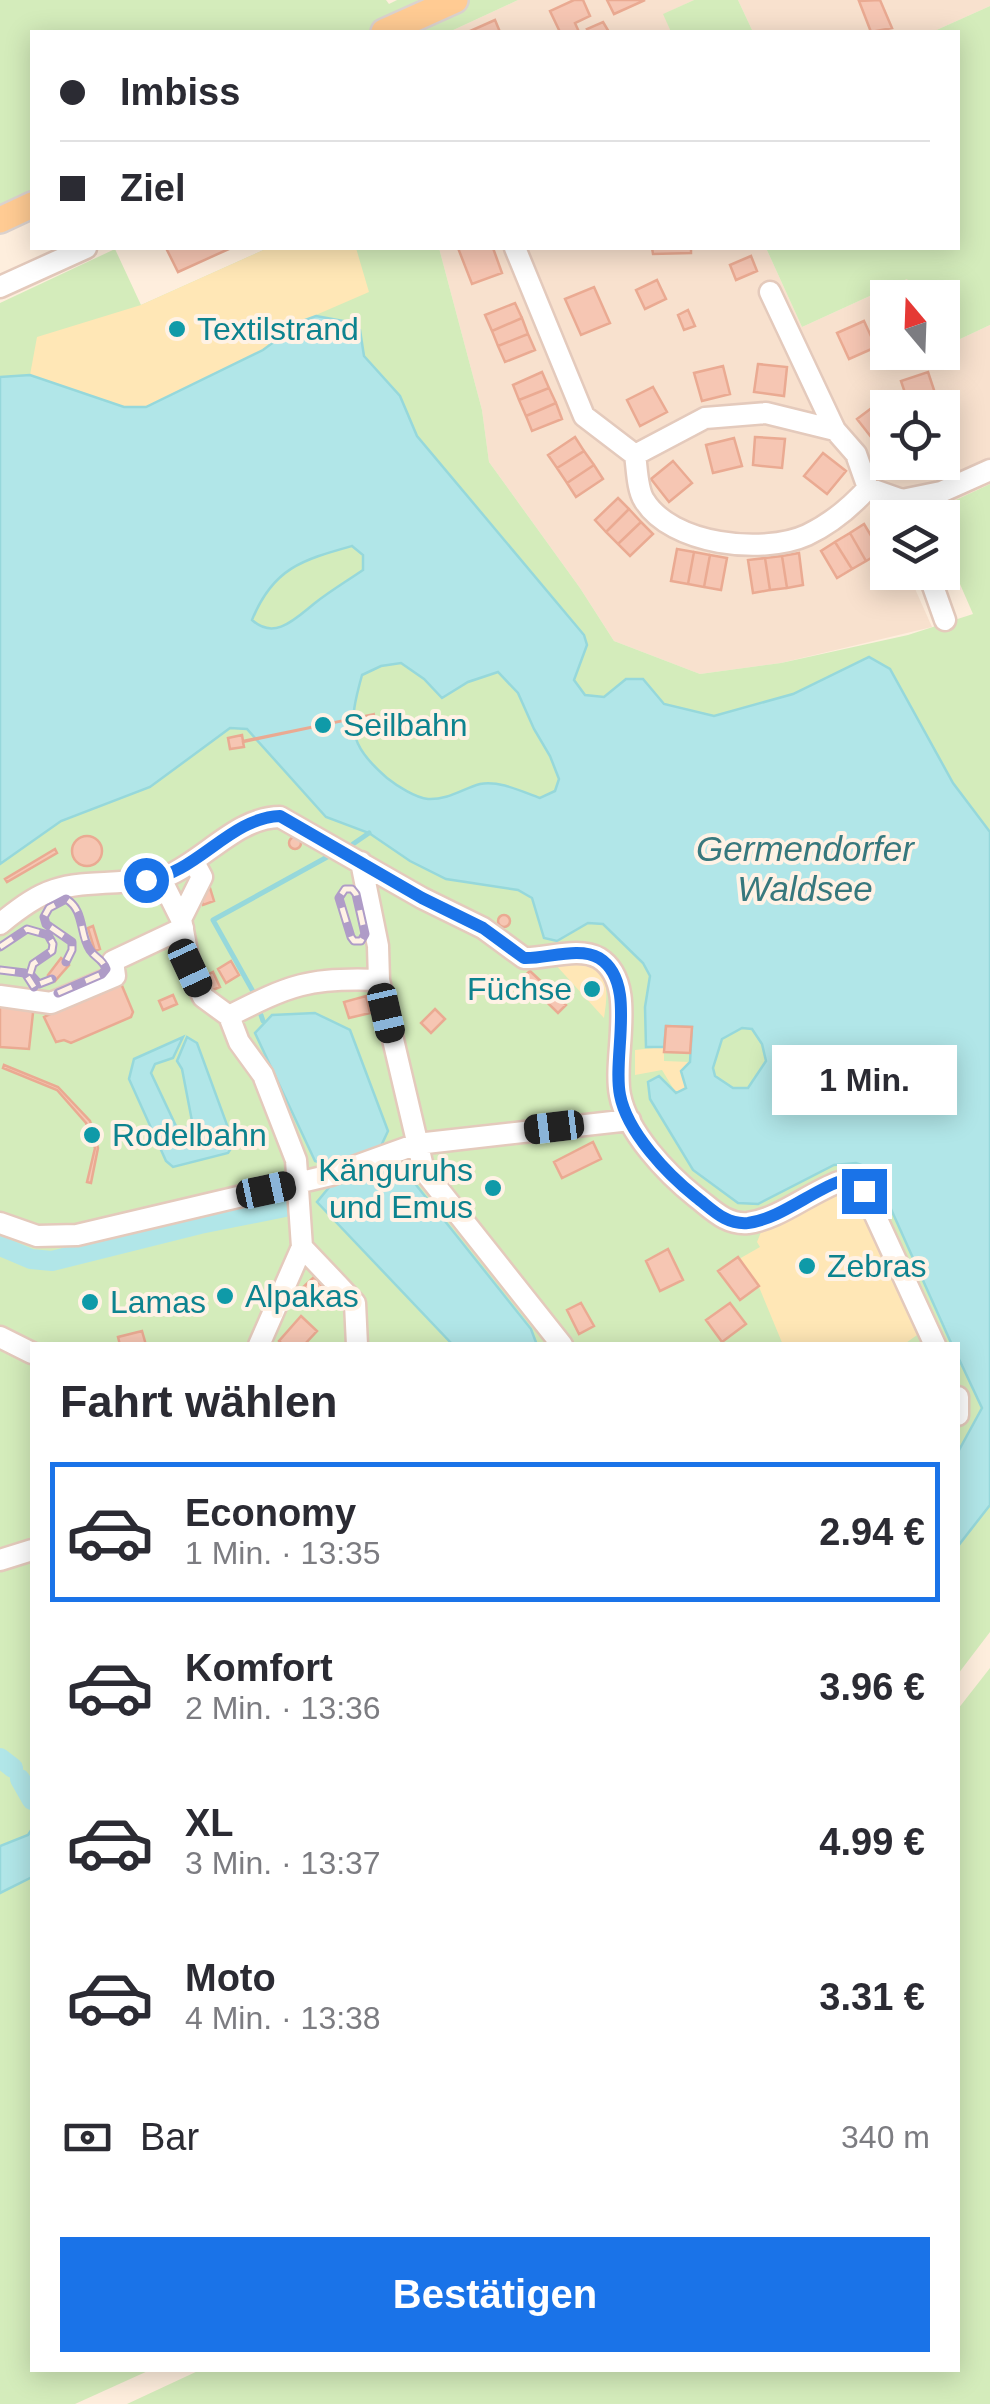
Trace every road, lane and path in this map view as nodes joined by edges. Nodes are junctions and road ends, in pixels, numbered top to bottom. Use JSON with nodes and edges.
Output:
{"nodes":[{"id":1,"x":455,"y":0,"type":"edge"},
{"id":2,"x":424,"y":25,"type":"edge"},
{"id":3,"x":395,"y":30,"type":"edge"},
{"id":4,"x":30,"y":206,"type":"edge"},
{"id":5,"x":0,"y":220,"type":"edge"},
{"id":6,"x":81,"y":250,"type":"edge"},
{"id":7,"x":516,"y":250,"type":"edge"},
{"id":8,"x":0,"y":286,"type":"edge"},
{"id":9,"x":770,"y":292,"type":"dead end"},
{"id":10,"x":835,"y":430,"type":"junction"},
{"id":11,"x":634,"y":454,"type":"junction"},
{"id":12,"x":990,"y":470,"type":"edge"},
{"id":13,"x":868,"y":488,"type":"junction"},
{"id":14,"x":889,"y":500,"type":"edge"},
{"id":15,"x":924,"y":500,"type":"edge"},
{"id":16,"x":935,"y":590,"type":"edge"},
{"id":17,"x":946,"y":620,"type":"dead end"},
{"id":18,"x":194,"y":862,"type":"junction"},
{"id":19,"x":361,"y":862,"type":"junction"},
{"id":20,"x":161,"y":878,"type":"junction"},
{"id":21,"x":0,"y":924,"type":"edge"},
{"id":22,"x":182,"y":924,"type":"junction"},
{"id":23,"x":379,"y":980,"type":"junction"},
{"id":24,"x":0,"y":996,"type":"edge"},
{"id":25,"x":229,"y":1016,"type":"junction"},
{"id":26,"x":630,"y":1120,"type":"junction"},
{"id":27,"x":418,"y":1144,"type":"junction"},
{"id":28,"x":298,"y":1184,"type":"junction"},
{"id":29,"x":0,"y":1223,"type":"edge"},
{"id":30,"x":302,"y":1247,"type":"junction"},
{"id":31,"x":0,"y":1337,"type":"edge"},
{"id":32,"x":261,"y":1342,"type":"edge"},
{"id":33,"x":358,"y":1342,"type":"edge"},
{"id":34,"x":560,"y":1342,"type":"edge"},
{"id":35,"x":934,"y":1342,"type":"edge"},
{"id":36,"x":30,"y":1352,"type":"edge"},
{"id":37,"x":30,"y":1551,"type":"edge"},
{"id":38,"x":0,"y":1560,"type":"edge"}],
"edges":[{"from":1,"to":2,"type":"main road"},
{"from":2,"to":3,"type":"main road"},
{"from":4,"to":5,"type":"main road"},
{"from":6,"to":8,"type":"street"},
{"from":7,"to":11,"type":"street"},
{"from":9,"to":10,"type":"street"},
{"from":10,"to":11,"type":"street"},
{"from":10,"to":13,"type":"street"},
{"from":11,"to":13,"type":"street"},
{"from":12,"to":15,"type":"street"},
{"from":13,"to":14,"type":"street"},
{"from":16,"to":17,"type":"street"},
{"from":18,"to":19,"type":"street"},
{"from":18,"to":20,"type":"street"},
{"from":18,"to":22,"type":"street"},
{"from":19,"to":23,"type":"street"},
{"from":19,"to":26,"type":"street"},
{"from":20,"to":21,"type":"street"},
{"from":20,"to":22,"type":"street"},
{"from":22,"to":24,"type":"street"},
{"from":22,"to":25,"type":"street"},
{"from":23,"to":25,"type":"street"},
{"from":23,"to":27,"type":"street"},
{"from":25,"to":28,"type":"street"},
{"from":26,"to":27,"type":"street"},
{"from":26,"to":35,"type":"street"},
{"from":27,"to":28,"type":"street"},
{"from":27,"to":34,"type":"street"},
{"from":28,"to":29,"type":"street"},
{"from":28,"to":30,"type":"street"},
{"from":30,"to":32,"type":"street"},
{"from":30,"to":33,"type":"street"},
{"from":31,"to":36,"type":"street"},
{"from":37,"to":38,"type":"street"}]}
